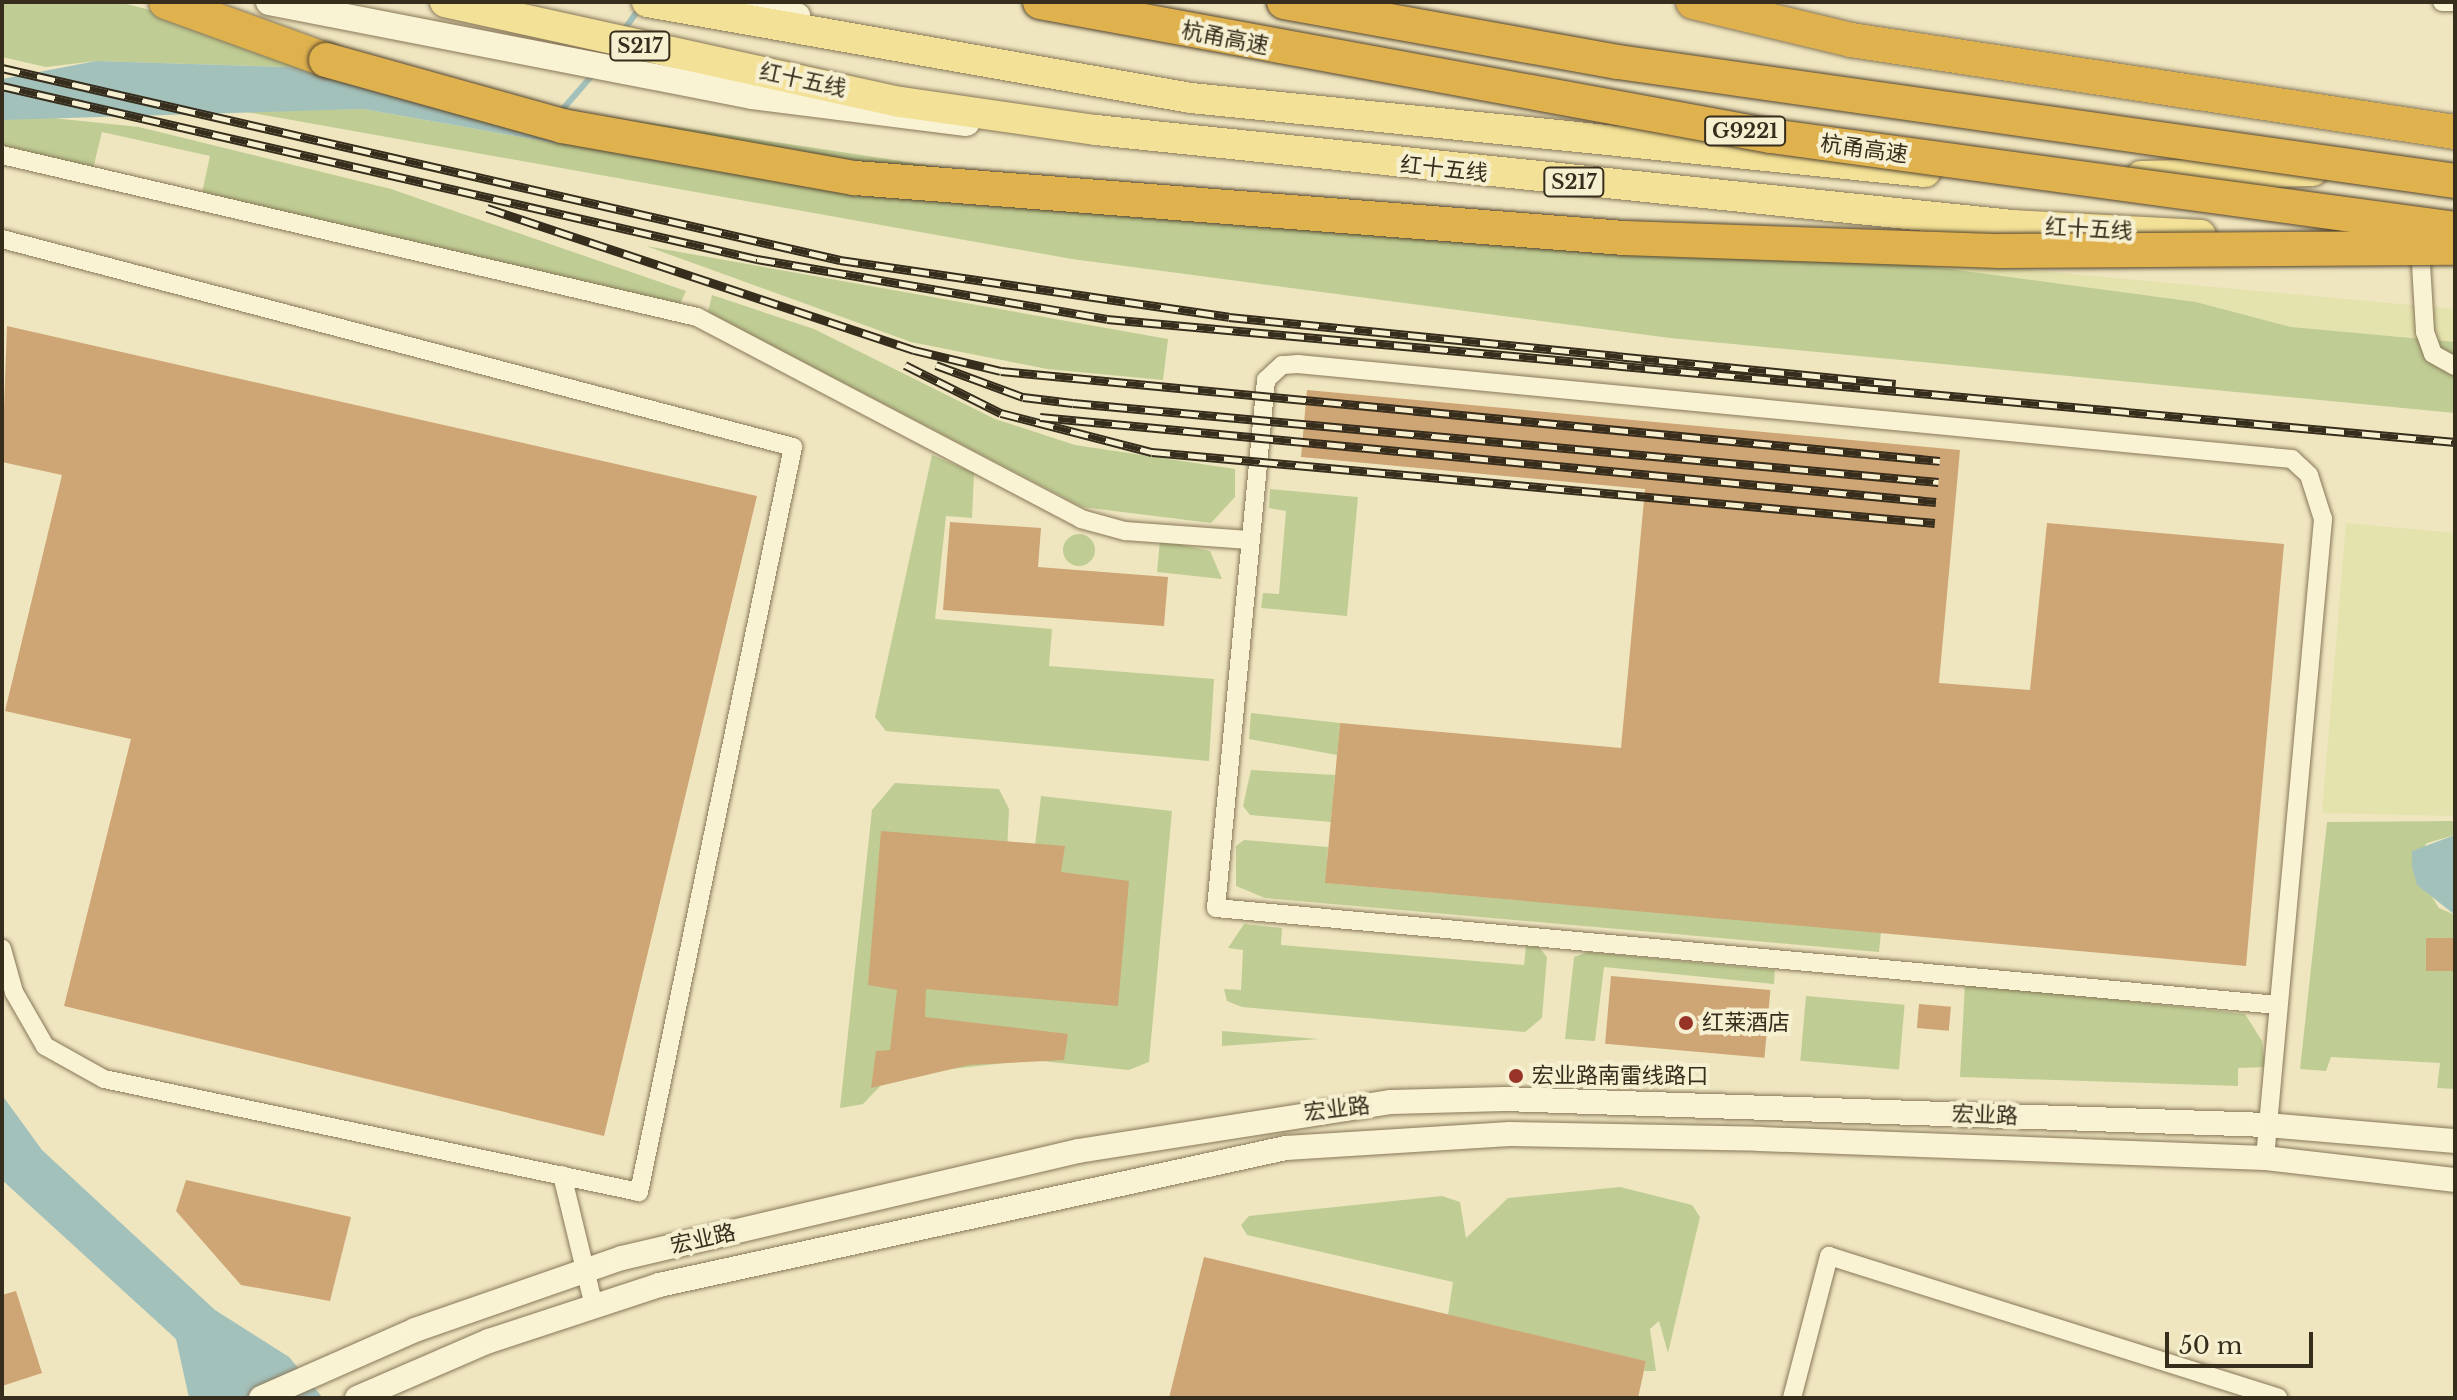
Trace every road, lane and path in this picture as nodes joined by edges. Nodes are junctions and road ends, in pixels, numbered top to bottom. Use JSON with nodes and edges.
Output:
{"nodes":[{"id":1,"x":166,"y":2,"type":"edge"},
{"id":2,"x":269,"y":2,"type":"edge"},
{"id":3,"x":445,"y":2,"type":"edge"},
{"id":4,"x":647,"y":2,"type":"edge"},
{"id":5,"x":1040,"y":2,"type":"edge"},
{"id":6,"x":1284,"y":2,"type":"edge"},
{"id":7,"x":1693,"y":2,"type":"edge"},
{"id":8,"x":2442,"y":2,"type":"edge"},
{"id":9,"x":2455,"y":2,"type":"edge"},
{"id":10,"x":742,"y":9,"type":"edge"},
{"id":11,"x":1089,"y":129,"type":"junction"},
{"id":12,"x":2455,"y":132,"type":"edge"},
{"id":13,"x":2,"y":155,"type":"edge"},
{"id":14,"x":2455,"y":168,"type":"edge"},
{"id":15,"x":2455,"y":181,"type":"edge"},
{"id":16,"x":2455,"y":229,"type":"edge"},
{"id":17,"x":2,"y":239,"type":"edge"},
{"id":18,"x":2420,"y":247,"type":"junction"},
{"id":19,"x":2455,"y":249,"type":"edge"},
{"id":20,"x":2455,"y":366,"type":"edge"},
{"id":21,"x":1249,"y":540,"type":"junction"},
{"id":22,"x":2,"y":949,"type":"edge"},
{"id":23,"x":2278,"y":1005,"type":"junction"},
{"id":24,"x":2267,"y":1125,"type":"junction"},
{"id":25,"x":2455,"y":1141,"type":"edge"},
{"id":26,"x":2265,"y":1158,"type":"junction"},
{"id":27,"x":562,"y":1175,"type":"junction"},
{"id":28,"x":2455,"y":1180,"type":"edge"},
{"id":29,"x":586,"y":1270,"type":"junction"},
{"id":30,"x":594,"y":1306,"type":"junction"},
{"id":31,"x":261,"y":1398,"type":"edge"},
{"id":32,"x":357,"y":1398,"type":"edge"},
{"id":33,"x":1792,"y":1398,"type":"edge"},
{"id":34,"x":2278,"y":1398,"type":"edge"}],
"edges":[{"from":1,"to":19,"type":"highway","bridge":true},
{"from":2,"to":11,"type":"main road"},
{"from":3,"to":11,"type":"main road","name":"红十五线","number":"S217"},
{"from":4,"to":10,"type":"main road","name":"红十五线","number":"S217"},
{"from":5,"to":16,"type":"highway","name":"杭甬高速","number":"G9221","bridge":true},
{"from":6,"to":15,"type":"highway","number":"G9221","bridge":true},
{"from":7,"to":12,"type":"highway"},
{"from":8,"to":9,"type":"street"},
{"from":10,"to":14,"type":"main road","name":"红十五线","number":"S217"},
{"from":11,"to":18,"type":"main road","name":"红十五线","number":"S217"},
{"from":13,"to":21,"type":"street"},
{"from":17,"to":27,"type":"street"},
{"from":18,"to":19,"type":"main road","name":"红十五线","number":"S217"},
{"from":18,"to":20,"type":"street"},
{"from":21,"to":23,"type":"street"},
{"from":21,"to":23,"type":"street"},
{"from":22,"to":27,"type":"street"},
{"from":23,"to":24,"type":"street"},
{"from":24,"to":25,"type":"street","name":"宏业路"},
{"from":24,"to":26,"type":"street"},
{"from":24,"to":29,"type":"street","name":"宏业路"},
{"from":26,"to":28,"type":"street","name":"宏业路"},
{"from":26,"to":30,"type":"street","name":"宏业路"},
{"from":27,"to":29,"type":"street"},
{"from":29,"to":30,"type":"street"},
{"from":29,"to":31,"type":"street","name":"宏业路"},
{"from":30,"to":32,"type":"street","name":"宏业路"},
{"from":33,"to":34,"type":"street"}]}
